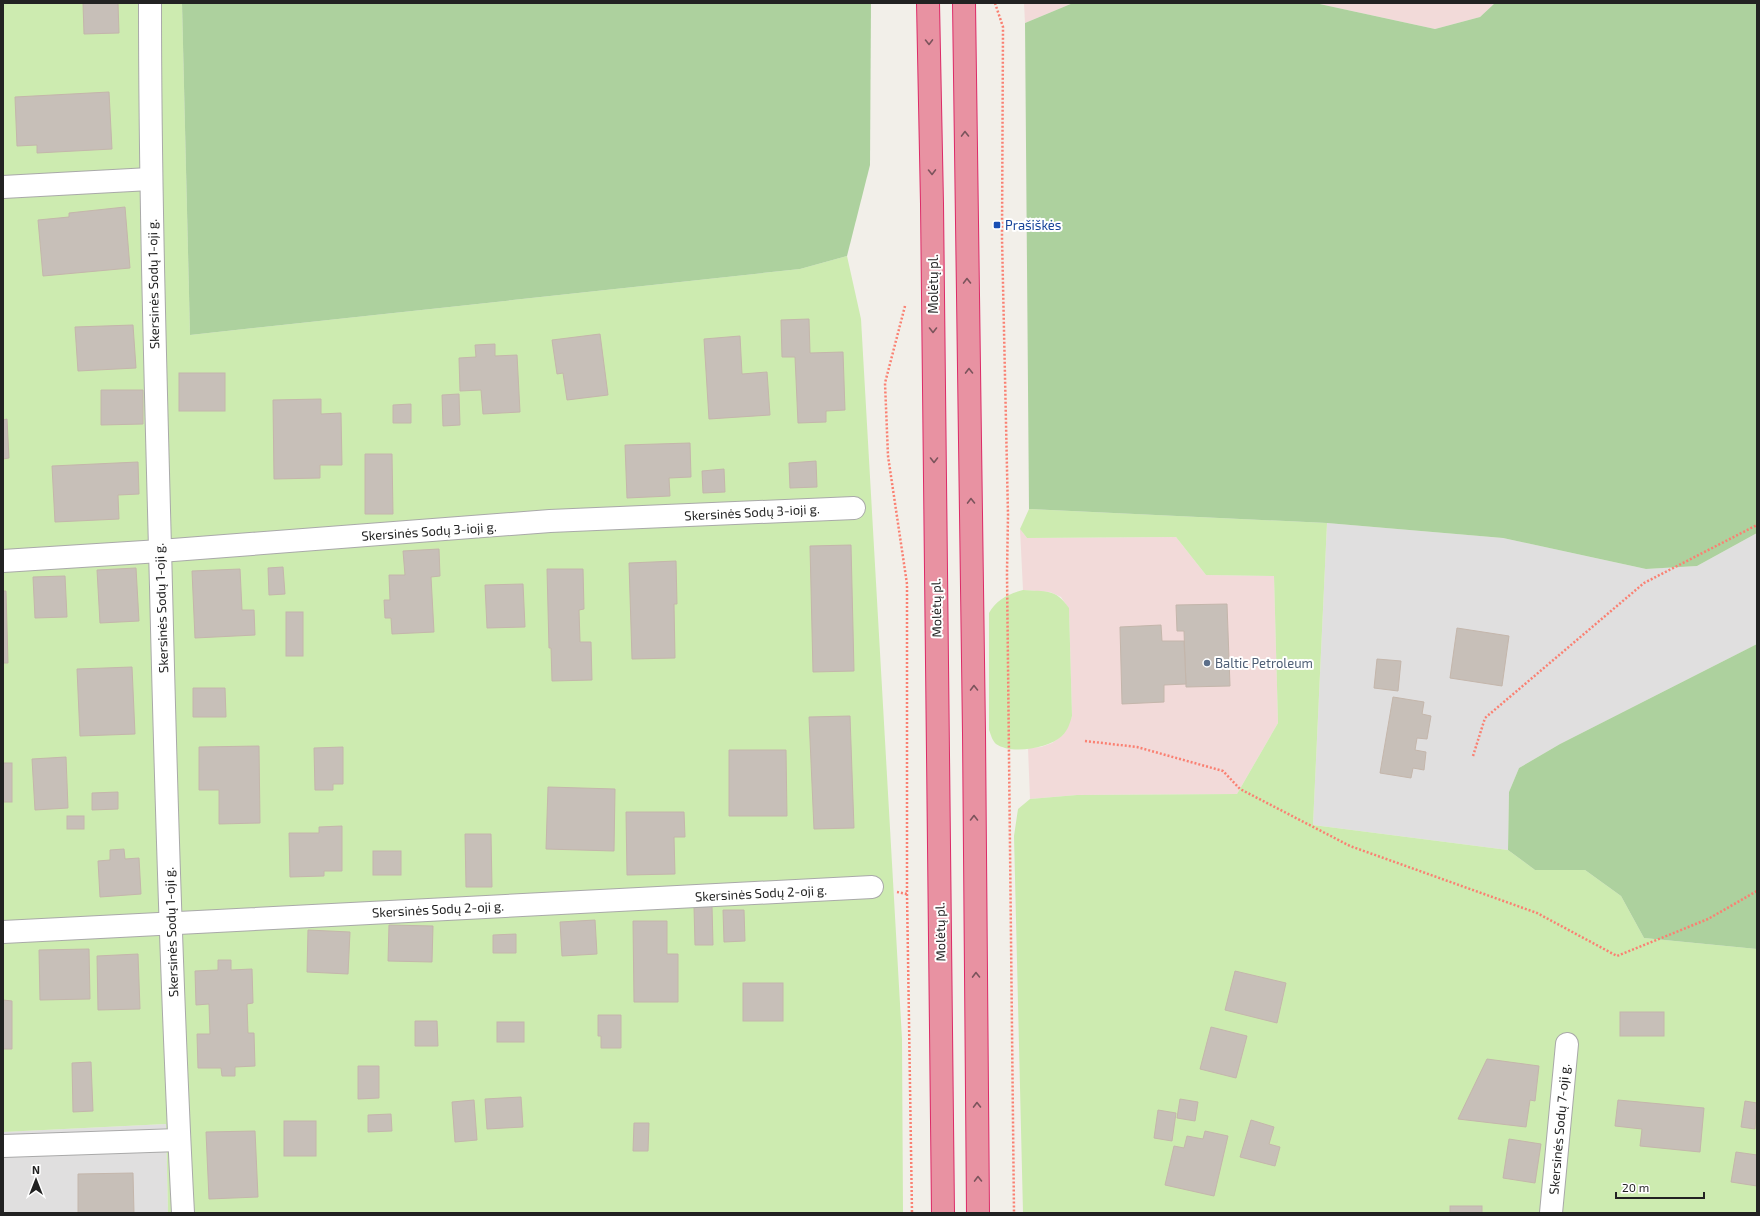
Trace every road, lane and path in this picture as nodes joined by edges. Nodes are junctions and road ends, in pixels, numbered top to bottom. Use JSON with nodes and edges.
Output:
{"nodes":[{"id":1,"x":150,"y":3,"type":"edge"},
{"id":2,"x":928,"y":3,"type":"edge"},
{"id":3,"x":964,"y":3,"type":"edge"},
{"id":4,"x":995,"y":3,"type":"edge"},
{"id":5,"x":150,"y":179,"type":"junction"},
{"id":6,"x":3,"y":187,"type":"edge"},
{"id":7,"x":905,"y":301,"type":"dead end"},
{"id":8,"x":854,"y":508,"type":"dead end"},
{"id":9,"x":1757,"y":525,"type":"edge"},
{"id":10,"x":160,"y":551,"type":"junction"},
{"id":11,"x":3,"y":561,"type":"edge"},
{"id":12,"x":1085,"y":742,"type":"dead end"},
{"id":13,"x":1473,"y":756,"type":"dead end"},
{"id":14,"x":872,"y":887,"type":"dead end"},
{"id":15,"x":1757,"y":891,"type":"edge"},
{"id":16,"x":170,"y":923,"type":"junction"},
{"id":17,"x":3,"y":932,"type":"edge"},
{"id":18,"x":1567,"y":1044,"type":"dead end"},
{"id":19,"x":179,"y":1140,"type":"junction"},
{"id":20,"x":3,"y":1146,"type":"edge"},
{"id":21,"x":183,"y":1213,"type":"edge"},
{"id":22,"x":912,"y":1213,"type":"edge"},
{"id":23,"x":943,"y":1213,"type":"edge"},
{"id":24,"x":978,"y":1213,"type":"edge"},
{"id":25,"x":1014,"y":1213,"type":"edge"},
{"id":26,"x":1551,"y":1213,"type":"edge"}],
"edges":[{"from":1,"to":5,"type":"street","name":"Skersinės Sodų 1-oji g."},
{"from":2,"to":23,"type":"highway","name":"Molėtų pl.","one_way":true},
{"from":24,"to":3,"type":"highway","one_way":true},
{"from":4,"to":25,"type":"path"},
{"from":5,"to":6,"type":"street"},
{"from":5,"to":10,"type":"street","name":"Skersinės Sodų 1-oji g."},
{"from":7,"to":22,"type":"path"},
{"from":8,"to":10,"type":"street","name":"Skersinės Sodų 3-ioji g."},
{"from":9,"to":13,"type":"path"},
{"from":10,"to":11,"type":"street","name":"Skersinės Sodų 3-ioji g."},
{"from":10,"to":16,"type":"street","name":"Skersinės Sodų 1-oji g."},
{"from":12,"to":15,"type":"path"},
{"from":14,"to":16,"type":"street","name":"Skersinės Sodų 2-oji g."},
{"from":16,"to":17,"type":"street","name":"Skersinės Sodų 2-oji g."},
{"from":16,"to":19,"type":"street","name":"Skersinės Sodų 1-oji g."},
{"from":18,"to":26,"type":"street","name":"Skersinės Sodų 7-oji g."},
{"from":19,"to":20,"type":"street"},
{"from":19,"to":21,"type":"street","name":"Skersinės Sodų 1-oji g."}]}
